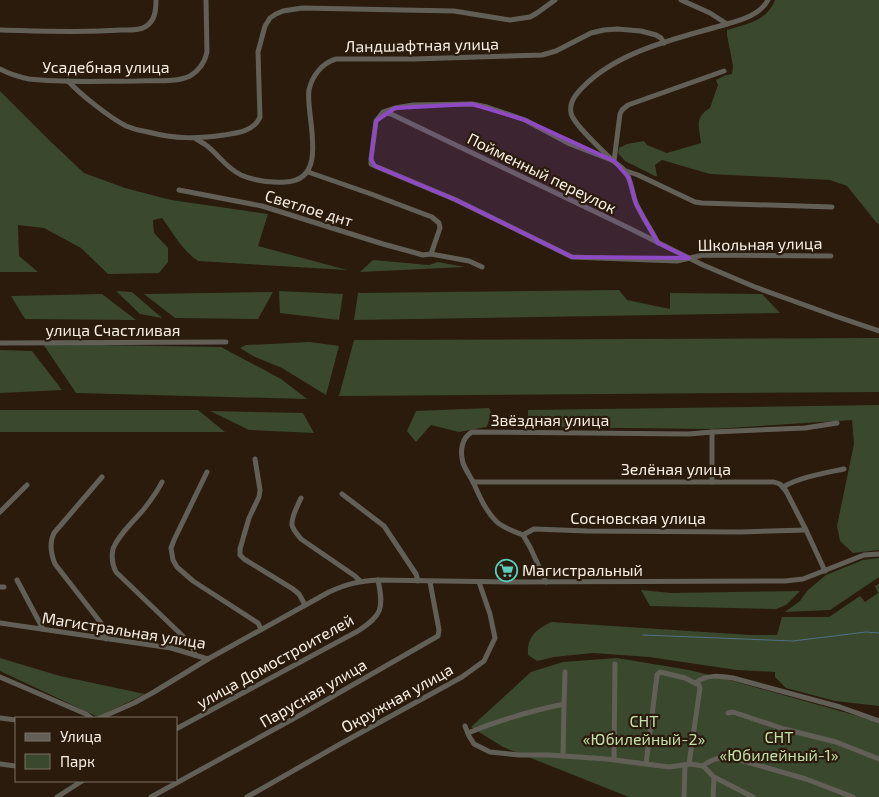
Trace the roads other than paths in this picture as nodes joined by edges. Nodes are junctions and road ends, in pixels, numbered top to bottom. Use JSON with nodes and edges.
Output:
{"nodes":[{"id":1,"x":156,"y":0,"type":"edge"},
{"id":2,"x":206,"y":0,"type":"edge"},
{"id":3,"x":555,"y":0,"type":"edge"},
{"id":4,"x":681,"y":0,"type":"edge"},
{"id":5,"x":768,"y":0,"type":"edge"},
{"id":6,"x":727,"y":24,"type":"junction"},
{"id":7,"x":0,"y":30,"type":"edge"},
{"id":8,"x":664,"y":43,"type":"junction"},
{"id":9,"x":0,"y":69,"type":"edge"},
{"id":10,"x":724,"y":71,"type":"dead end"},
{"id":11,"x":68,"y":81,"type":"junction"},
{"id":12,"x":383,"y":112,"type":"junction"},
{"id":13,"x":195,"y":139,"type":"junction"},
{"id":14,"x":614,"y":161,"type":"junction"},
{"id":15,"x":625,"y":171,"type":"junction"},
{"id":16,"x":308,"y":172,"type":"junction"},
{"id":17,"x":180,"y":190,"type":"dead end"},
{"id":18,"x":832,"y":207,"type":"dead end"},
{"id":19,"x":658,"y":243,"type":"junction"},
{"id":20,"x":431,"y":254,"type":"junction"},
{"id":21,"x":831,"y":256,"type":"dead end"},
{"id":22,"x":689,"y":258,"type":"junction"},
{"id":23,"x":482,"y":267,"type":"dead end"},
{"id":24,"x":879,"y":331,"type":"edge"},
{"id":25,"x":226,"y":342,"type":"dead end"},
{"id":26,"x":0,"y":343,"type":"edge"},
{"id":27,"x":837,"y":423,"type":"dead end"},
{"id":28,"x":712,"y":432,"type":"junction"},
{"id":29,"x":255,"y":459,"type":"dead end"},
{"id":30,"x":844,"y":469,"type":"dead end"},
{"id":31,"x":207,"y":472,"type":"dead end"},
{"id":32,"x":102,"y":478,"type":"dead end"},
{"id":33,"x":162,"y":482,"type":"dead end"},
{"id":34,"x":473,"y":482,"type":"junction"},
{"id":35,"x":712,"y":482,"type":"junction"},
{"id":36,"x":27,"y":485,"type":"dead end"},
{"id":37,"x":783,"y":487,"type":"junction"},
{"id":38,"x":342,"y":494,"type":"dead end"},
{"id":39,"x":301,"y":498,"type":"dead end"},
{"id":40,"x":0,"y":512,"type":"edge"},
{"id":41,"x":806,"y":530,"type":"junction"},
{"id":42,"x":523,"y":535,"type":"junction"},
{"id":43,"x":879,"y":554,"type":"edge"},
{"id":44,"x":824,"y":571,"type":"junction"},
{"id":45,"x":17,"y":580,"type":"dead end"},
{"id":46,"x":378,"y":580,"type":"junction"},
{"id":47,"x":360,"y":581,"type":"junction"},
{"id":48,"x":418,"y":581,"type":"junction"},
{"id":49,"x":430,"y":582,"type":"junction"},
{"id":50,"x":479,"y":582,"type":"junction"},
{"id":51,"x":546,"y":582,"type":"junction"},
{"id":52,"x":306,"y":605,"type":"junction"},
{"id":53,"x":0,"y":622,"type":"edge"},
{"id":54,"x":42,"y":629,"type":"junction"},
{"id":55,"x":262,"y":629,"type":"junction"},
{"id":56,"x":106,"y":639,"type":"junction"},
{"id":57,"x":195,"y":655,"type":"junction"},
{"id":58,"x":208,"y":659,"type":"junction"},
{"id":59,"x":615,"y":664,"type":"dead end"},
{"id":60,"x":565,"y":672,"type":"dead end"},
{"id":61,"x":0,"y":677,"type":"edge"},
{"id":62,"x":695,"y":683,"type":"junction"},
{"id":63,"x":564,"y":704,"type":"junction"},
{"id":64,"x":728,"y":713,"type":"dead end"},
{"id":65,"x":90,"y":717,"type":"edge"},
{"id":66,"x":102,"y":717,"type":"edge"},
{"id":67,"x":0,"y":718,"type":"edge"},
{"id":68,"x":15,"y":720,"type":"edge"},
{"id":69,"x":879,"y":721,"type":"edge"},
{"id":70,"x":465,"y":726,"type":"dead end"},
{"id":71,"x":178,"y":728,"type":"edge"},
{"id":72,"x":468,"y":733,"type":"junction"},
{"id":73,"x":563,"y":756,"type":"junction"},
{"id":74,"x":879,"y":759,"type":"edge"},
{"id":75,"x":614,"y":760,"type":"junction"},
{"id":76,"x":0,"y":764,"type":"edge"},
{"id":77,"x":646,"y":764,"type":"junction"},
{"id":78,"x":687,"y":765,"type":"junction"},
{"id":79,"x":15,"y":766,"type":"edge"},
{"id":80,"x":704,"y":766,"type":"junction"},
{"id":81,"x":714,"y":777,"type":"junction"},
{"id":82,"x":80,"y":782,"type":"edge"},
{"id":83,"x":57,"y":797,"type":"edge"},
{"id":84,"x":151,"y":797,"type":"edge"},
{"id":85,"x":248,"y":797,"type":"edge"},
{"id":86,"x":684,"y":797,"type":"edge"},
{"id":87,"x":713,"y":797,"type":"edge"},
{"id":88,"x":753,"y":797,"type":"edge"},
{"id":89,"x":853,"y":797,"type":"edge"}],
"edges":[{"from":1,"to":7,"type":"street"},
{"from":2,"to":11,"type":"street","name":"Усадебная улица"},
{"from":3,"to":13,"type":"street"},
{"from":4,"to":6,"type":"street"},
{"from":5,"to":6,"type":"street"},
{"from":6,"to":8,"type":"street"},
{"from":8,"to":14,"type":"street"},
{"from":8,"to":16,"type":"street","name":"Ландшафтная улица"},
{"from":9,"to":11,"type":"street","name":"Усадебная улица"},
{"from":10,"to":14,"type":"street"},
{"from":11,"to":13,"type":"street"},
{"from":12,"to":14,"type":"street"},
{"from":12,"to":19,"type":"street","name":"Пойменный переулок"},
{"from":12,"to":22,"type":"street","name":"Школьная улица"},
{"from":13,"to":16,"type":"street"},
{"from":14,"to":15,"type":"street"},
{"from":15,"to":18,"type":"street"},
{"from":15,"to":19,"type":"street"},
{"from":16,"to":20,"type":"street","name":"Светлое днт"},
{"from":17,"to":20,"type":"street","name":"Светлое днт"},
{"from":19,"to":22,"type":"street","name":"Пойменный переулок"},
{"from":20,"to":23,"type":"street","name":"Светлое днт"},
{"from":21,"to":22,"type":"street","name":"Школьная улица"},
{"from":22,"to":24,"type":"street","name":"Пойменный переулок"},
{"from":25,"to":26,"type":"street","name":"улица Счастливая"},
{"from":27,"to":28,"type":"street"},
{"from":28,"to":34,"type":"street","name":"Звёздная улица"},
{"from":28,"to":35,"type":"street"},
{"from":29,"to":52,"type":"street"},
{"from":30,"to":37,"type":"street"},
{"from":31,"to":55,"type":"street"},
{"from":32,"to":56,"type":"street"},
{"from":33,"to":57,"type":"street"},
{"from":34,"to":35,"type":"street","name":"Зелёная улица"},
{"from":34,"to":42,"type":"street","name":"Звёздная улица"},
{"from":35,"to":37,"type":"street","name":"Зелёная улица"},
{"from":36,"to":40,"type":"street"},
{"from":37,"to":41,"type":"street"},
{"from":38,"to":48,"type":"street"},
{"from":39,"to":47,"type":"street"},
{"from":41,"to":42,"type":"street","name":"Сосновская улица"},
{"from":41,"to":44,"type":"street"},
{"from":42,"to":51,"type":"street"},
{"from":43,"to":44,"type":"street","name":"Магистральная улица"},
{"from":44,"to":51,"type":"street","name":"Магистральная улица"},
{"from":45,"to":54,"type":"street"},
{"from":46,"to":47,"type":"street","name":"Магистральная улица"},
{"from":46,"to":48,"type":"street","name":"Магистральная улица"},
{"from":46,"to":71,"type":"street","name":"улица Домостроителей"},
{"from":47,"to":52,"type":"street","name":"Магистральная улица"},
{"from":48,"to":49,"type":"street","name":"Магистральная улица"},
{"from":49,"to":50,"type":"street","name":"Магистральная улица"},
{"from":49,"to":84,"type":"street","name":"Парусная улица"},
{"from":50,"to":51,"type":"street","name":"Магистральная улица"},
{"from":50,"to":85,"type":"street","name":"Окружная улица"},
{"from":52,"to":55,"type":"street","name":"Магистральная улица"},
{"from":53,"to":54,"type":"street","name":"Магистральная улица"},
{"from":54,"to":56,"type":"street","name":"Магистральная улица"},
{"from":55,"to":58,"type":"street","name":"Магистральная улица"},
{"from":56,"to":57,"type":"street","name":"Магистральная улица"},
{"from":57,"to":58,"type":"street","name":"Магистральная улица"},
{"from":58,"to":66,"type":"street"},
{"from":59,"to":75,"type":"street"},
{"from":60,"to":63,"type":"street"},
{"from":61,"to":65,"type":"street"},
{"from":62,"to":69,"type":"street"},
{"from":62,"to":77,"type":"street"},
{"from":62,"to":78,"type":"street"},
{"from":63,"to":72,"type":"street"},
{"from":63,"to":73,"type":"street"},
{"from":64,"to":74,"type":"street"},
{"from":67,"to":68,"type":"street"},
{"from":70,"to":72,"type":"street"},
{"from":72,"to":73,"type":"street"},
{"from":73,"to":75,"type":"street"},
{"from":75,"to":77,"type":"street"},
{"from":76,"to":79,"type":"street"},
{"from":77,"to":78,"type":"street"},
{"from":78,"to":80,"type":"street"},
{"from":78,"to":86,"type":"street"},
{"from":80,"to":81,"type":"street"},
{"from":80,"to":89,"type":"street"},
{"from":81,"to":87,"type":"street"},
{"from":81,"to":88,"type":"street"},
{"from":82,"to":83,"type":"street"}]}
